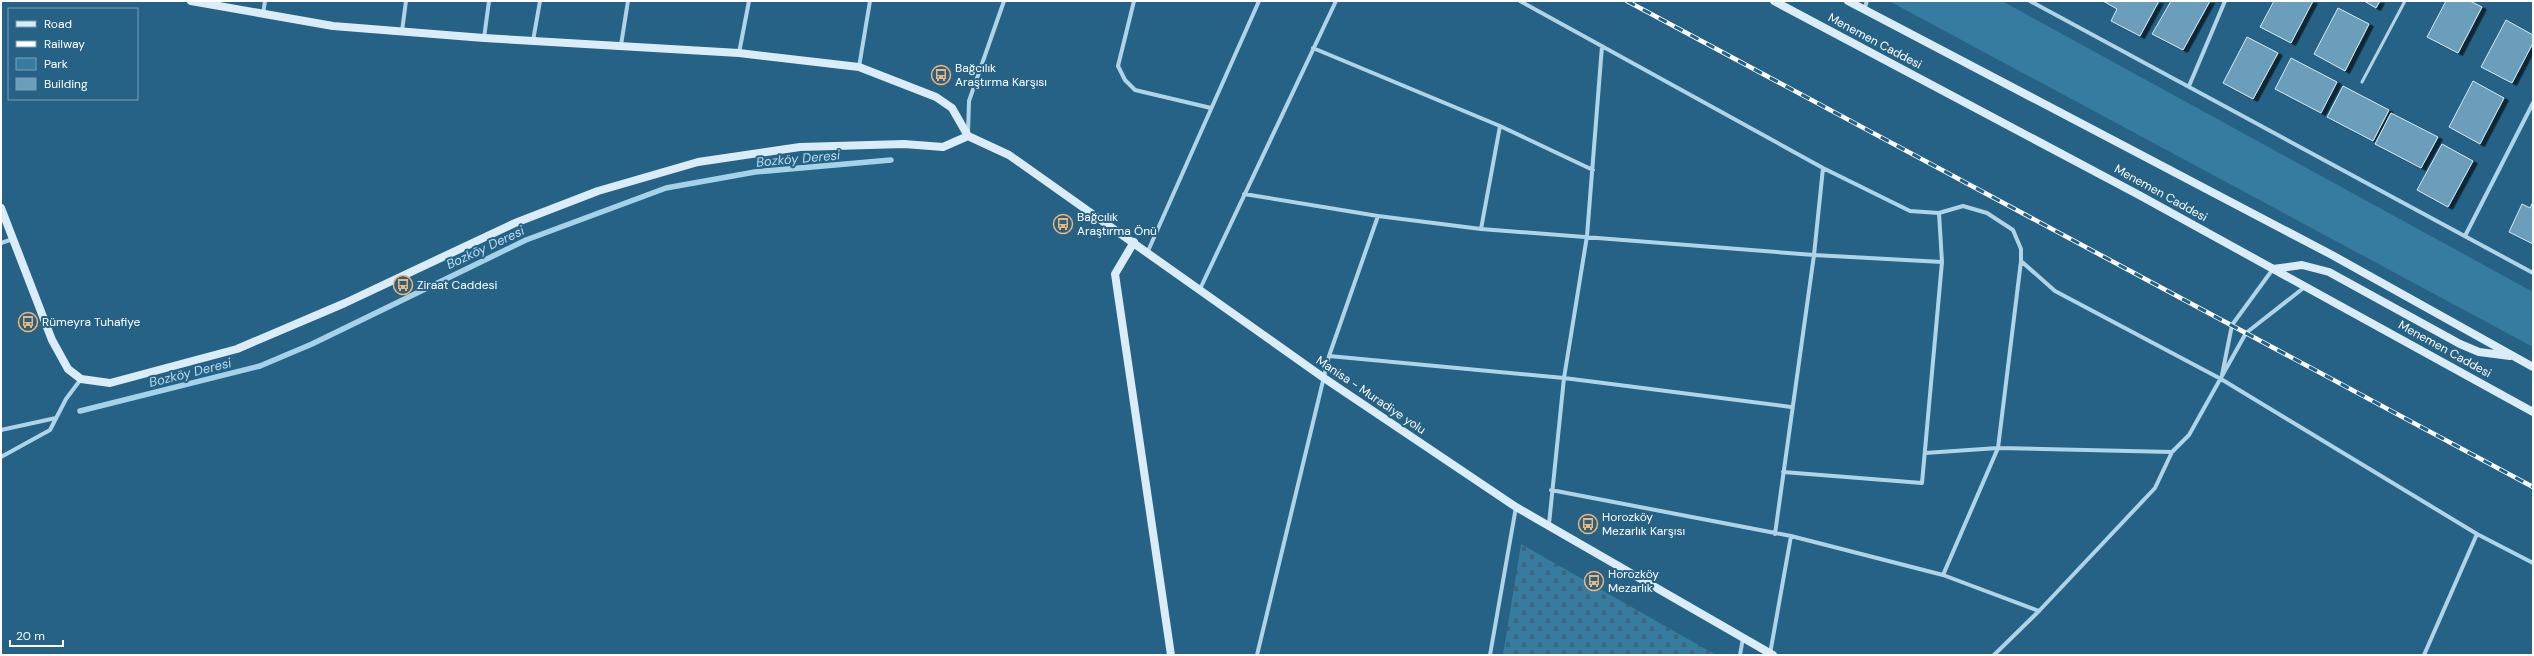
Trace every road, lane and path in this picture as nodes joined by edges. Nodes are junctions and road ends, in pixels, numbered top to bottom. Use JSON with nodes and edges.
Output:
{"nodes":[{"id":1,"x":191,"y":1,"type":"edge"},
{"id":2,"x":265,"y":1,"type":"edge"},
{"id":3,"x":406,"y":1,"type":"edge"},
{"id":4,"x":489,"y":1,"type":"edge"},
{"id":5,"x":540,"y":1,"type":"edge"},
{"id":6,"x":628,"y":1,"type":"edge"},
{"id":7,"x":749,"y":1,"type":"edge"},
{"id":8,"x":870,"y":1,"type":"edge"},
{"id":9,"x":1004,"y":1,"type":"edge"},
{"id":10,"x":1134,"y":1,"type":"edge"},
{"id":11,"x":1258,"y":1,"type":"edge"},
{"id":12,"x":1336,"y":1,"type":"edge"},
{"id":13,"x":1520,"y":1,"type":"edge"},
{"id":14,"x":1774,"y":1,"type":"edge"},
{"id":15,"x":1848,"y":1,"type":"edge"},
{"id":16,"x":1867,"y":1,"type":"edge"},
{"id":17,"x":2030,"y":1,"type":"edge"},
{"id":18,"x":2225,"y":1,"type":"edge"},
{"id":19,"x":2405,"y":1,"type":"edge"},
{"id":20,"x":1864,"y":10,"type":"junction"},
{"id":21,"x":263,"y":14,"type":"junction"},
{"id":22,"x":402,"y":32,"type":"junction"},
{"id":23,"x":484,"y":38,"type":"junction"},
{"id":24,"x":533,"y":41,"type":"junction"},
{"id":25,"x":621,"y":45,"type":"junction"},
{"id":26,"x":1602,"y":46,"type":"junction"},
{"id":27,"x":1313,"y":48,"type":"junction"},
{"id":28,"x":739,"y":53,"type":"junction"},
{"id":29,"x":859,"y":67,"type":"junction"},
{"id":30,"x":2362,"y":82,"type":"dead end"},
{"id":31,"x":2189,"y":86,"type":"junction"},
{"id":32,"x":2533,"y":102,"type":"edge"},
{"id":33,"x":1211,"y":108,"type":"junction"},
{"id":34,"x":1500,"y":126,"type":"junction"},
{"id":35,"x":968,"y":136,"type":"junction"},
{"id":36,"x":1823,"y":168,"type":"junction"},
{"id":37,"x":1593,"y":170,"type":"junction"},
{"id":38,"x":1244,"y":194,"type":"junction"},
{"id":39,"x":1,"y":208,"type":"edge"},
{"id":40,"x":1940,"y":213,"type":"junction"},
{"id":41,"x":1378,"y":216,"type":"junction"},
{"id":42,"x":1481,"y":228,"type":"junction"},
{"id":43,"x":1587,"y":236,"type":"junction"},
{"id":44,"x":2464,"y":236,"type":"junction"},
{"id":45,"x":13,"y":239,"type":"junction"},
{"id":46,"x":1134,"y":242,"type":"junction"},
{"id":47,"x":1,"y":243,"type":"edge"},
{"id":48,"x":1148,"y":251,"type":"junction"},
{"id":49,"x":1814,"y":255,"type":"junction"},
{"id":50,"x":2021,"y":261,"type":"junction"},
{"id":51,"x":1942,"y":262,"type":"junction"},
{"id":52,"x":2273,"y":269,"type":"junction"},
{"id":53,"x":2533,"y":273,"type":"edge"},
{"id":54,"x":2306,"y":286,"type":"junction"},
{"id":55,"x":1200,"y":289,"type":"junction"},
{"id":56,"x":1329,"y":356,"type":"junction"},
{"id":57,"x":2516,"y":357,"type":"junction"},
{"id":58,"x":2533,"y":367,"type":"edge"},
{"id":59,"x":1324,"y":378,"type":"junction"},
{"id":60,"x":1564,"y":378,"type":"junction"},
{"id":61,"x":82,"y":379,"type":"junction"},
{"id":62,"x":2221,"y":379,"type":"junction"},
{"id":63,"x":1791,"y":407,"type":"junction"},
{"id":64,"x":2533,"y":412,"type":"edge"},
{"id":65,"x":56,"y":418,"type":"junction"},
{"id":66,"x":1,"y":430,"type":"edge"},
{"id":67,"x":1998,"y":448,"type":"junction"},
{"id":68,"x":2172,"y":452,"type":"junction"},
{"id":69,"x":1925,"y":453,"type":"junction"},
{"id":70,"x":1,"y":457,"type":"edge"},
{"id":71,"x":1783,"y":472,"type":"junction"},
{"id":72,"x":1551,"y":490,"type":"junction"},
{"id":73,"x":1516,"y":507,"type":"junction"},
{"id":74,"x":1549,"y":524,"type":"junction"},
{"id":75,"x":1775,"y":534,"type":"junction"},
{"id":76,"x":2477,"y":534,"type":"junction"},
{"id":77,"x":1791,"y":536,"type":"junction"},
{"id":78,"x":2533,"y":563,"type":"edge"},
{"id":79,"x":1943,"y":575,"type":"junction"},
{"id":80,"x":2040,"y":611,"type":"junction"},
{"id":81,"x":1743,"y":637,"type":"junction"},
{"id":82,"x":1771,"y":654,"type":"edge"},
{"id":83,"x":1172,"y":655,"type":"edge"},
{"id":84,"x":1257,"y":655,"type":"edge"},
{"id":85,"x":1490,"y":655,"type":"edge"},
{"id":86,"x":1740,"y":655,"type":"edge"},
{"id":87,"x":1994,"y":655,"type":"edge"},
{"id":88,"x":2424,"y":655,"type":"edge"}],
"edges":[{"from":1,"to":21,"type":"main road"},
{"from":2,"to":21,"type":"street"},
{"from":3,"to":22,"type":"street"},
{"from":4,"to":23,"type":"street"},
{"from":5,"to":24,"type":"street"},
{"from":6,"to":25,"type":"street"},
{"from":7,"to":28,"type":"street"},
{"from":8,"to":29,"type":"street"},
{"from":9,"to":35,"type":"street"},
{"from":10,"to":33,"type":"street"},
{"from":11,"to":33,"type":"street"},
{"from":12,"to":27,"type":"street"},
{"from":13,"to":26,"type":"street"},
{"from":14,"to":52,"type":"main road","name":"Menemen Caddesi"},
{"from":15,"to":20,"type":"main road","name":"Menemen Caddesi"},
{"from":16,"to":20,"type":"street"},
{"from":17,"to":31,"type":"street"},
{"from":18,"to":31,"type":"street"},
{"from":19,"to":30,"type":"lane"},
{"from":20,"to":57,"type":"main road","name":"Menemen Caddesi"},
{"from":21,"to":22,"type":"main road"},
{"from":22,"to":23,"type":"main road"},
{"from":23,"to":24,"type":"main road"},
{"from":24,"to":25,"type":"main road"},
{"from":25,"to":28,"type":"main road"},
{"from":26,"to":36,"type":"street"},
{"from":26,"to":37,"type":"street"},
{"from":27,"to":34,"type":"street"},
{"from":27,"to":38,"type":"street"},
{"from":28,"to":29,"type":"main road"},
{"from":29,"to":35,"type":"main road"},
{"from":31,"to":44,"type":"street"},
{"from":32,"to":44,"type":"street"},
{"from":33,"to":48,"type":"street"},
{"from":34,"to":37,"type":"street"},
{"from":34,"to":42,"type":"street"},
{"from":35,"to":46,"type":"main road","name":"Manisa - Muradiye yolu"},
{"from":35,"to":61,"type":"main road"},
{"from":36,"to":40,"type":"street"},
{"from":36,"to":49,"type":"street"},
{"from":37,"to":43,"type":"street"},
{"from":38,"to":41,"type":"street"},
{"from":38,"to":55,"type":"street"},
{"from":39,"to":45,"type":"main road"},
{"from":40,"to":50,"type":"street"},
{"from":40,"to":51,"type":"street"},
{"from":41,"to":42,"type":"street"},
{"from":41,"to":56,"type":"street"},
{"from":42,"to":43,"type":"street"},
{"from":43,"to":49,"type":"street"},
{"from":43,"to":60,"type":"street"},
{"from":44,"to":53,"type":"street"},
{"from":45,"to":47,"type":"street"},
{"from":45,"to":61,"type":"main road"},
{"from":46,"to":48,"type":"main road","name":"Manisa - Muradiye yolu"},
{"from":46,"to":83,"type":"main road"},
{"from":48,"to":55,"type":"main road","name":"Manisa - Muradiye yolu"},
{"from":49,"to":51,"type":"street"},
{"from":49,"to":63,"type":"street"},
{"from":50,"to":62,"type":"street"},
{"from":50,"to":67,"type":"street"},
{"from":51,"to":69,"type":"street"},
{"from":52,"to":54,"type":"main road","name":"Menemen Caddesi"},
{"from":52,"to":57,"type":"main road"},
{"from":52,"to":62,"type":"street"},
{"from":54,"to":62,"type":"street"},
{"from":54,"to":64,"type":"main road","name":"Menemen Caddesi"},
{"from":55,"to":59,"type":"main road","name":"Manisa - Muradiye yolu"},
{"from":56,"to":59,"type":"street"},
{"from":56,"to":60,"type":"street"},
{"from":57,"to":58,"type":"main road","name":"Menemen Caddesi"},
{"from":59,"to":73,"type":"main road","name":"Manisa - Muradiye yolu"},
{"from":59,"to":84,"type":"street"},
{"from":60,"to":63,"type":"street"},
{"from":60,"to":72,"type":"street"},
{"from":61,"to":65,"type":"street"},
{"from":62,"to":68,"type":"street"},
{"from":62,"to":76,"type":"street"},
{"from":63,"to":71,"type":"street"},
{"from":65,"to":66,"type":"street"},
{"from":65,"to":70,"type":"street"},
{"from":67,"to":68,"type":"street"},
{"from":67,"to":69,"type":"street"},
{"from":67,"to":79,"type":"street"},
{"from":68,"to":80,"type":"street"},
{"from":69,"to":71,"type":"street"},
{"from":71,"to":75,"type":"street"},
{"from":72,"to":74,"type":"street"},
{"from":72,"to":75,"type":"street"},
{"from":73,"to":74,"type":"main road","name":"Manisa - Muradiye yolu"},
{"from":73,"to":85,"type":"street"},
{"from":74,"to":81,"type":"main road","name":"Manisa - Muradiye yolu"},
{"from":75,"to":77,"type":"street"},
{"from":76,"to":78,"type":"street"},
{"from":76,"to":88,"type":"street"},
{"from":77,"to":79,"type":"street"},
{"from":77,"to":82,"type":"street"},
{"from":79,"to":80,"type":"street"},
{"from":80,"to":87,"type":"street"},
{"from":81,"to":82,"type":"main road","name":"Manisa - Muradiye yolu"},
{"from":81,"to":86,"type":"street"}]}
